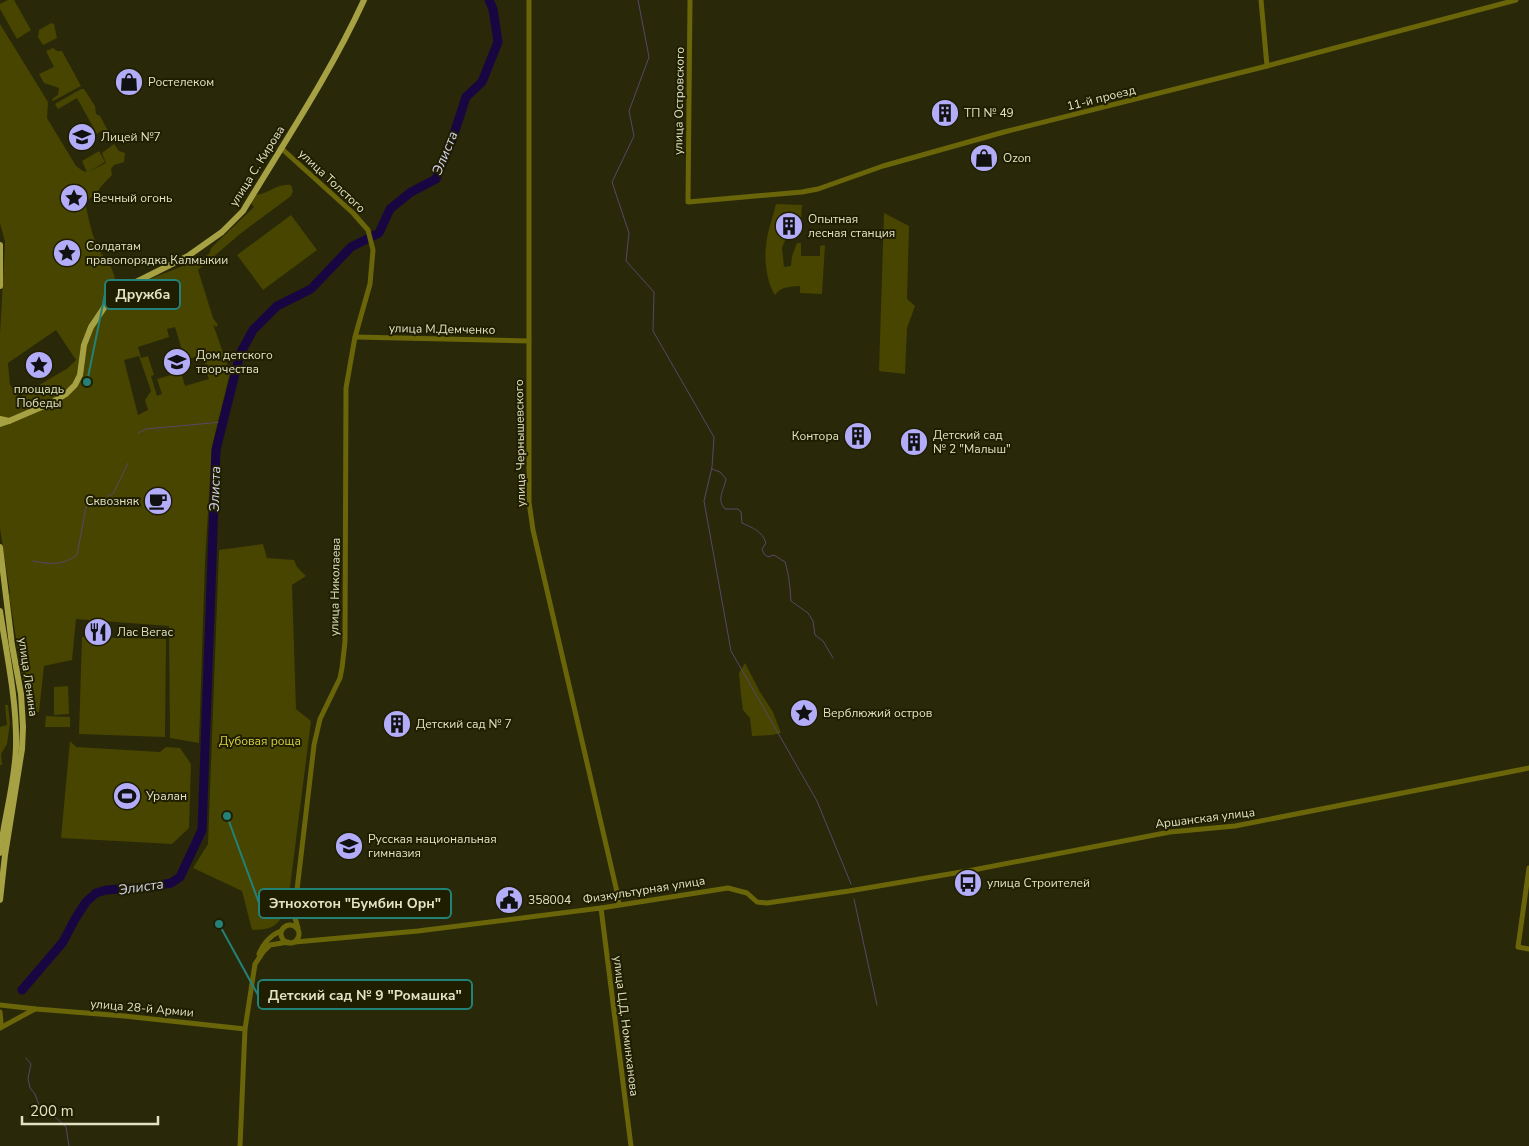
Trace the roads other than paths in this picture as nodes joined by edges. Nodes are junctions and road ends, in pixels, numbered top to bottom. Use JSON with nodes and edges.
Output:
{"nodes":[{"id":1,"x":364,"y":0,"type":"edge"},
{"id":2,"x":529,"y":0,"type":"edge"},
{"id":3,"x":690,"y":0,"type":"edge"},
{"id":4,"x":1261,"y":0,"type":"edge"},
{"id":5,"x":1516,"y":0,"type":"edge"},
{"id":6,"x":1267,"y":66,"type":"junction"},
{"id":7,"x":281,"y":148,"type":"junction"},
{"id":8,"x":688,"y":202,"type":"joint"},
{"id":9,"x":368,"y":230,"type":"joint"},
{"id":10,"x":0,"y":245,"type":"edge"},
{"id":11,"x":0,"y":286,"type":"edge"},
{"id":12,"x":355,"y":337,"type":"junction"},
{"id":13,"x":529,"y":341,"type":"junction"},
{"id":14,"x":0,"y":419,"type":"edge"},
{"id":15,"x":9,"y":420,"type":"junction"},
{"id":16,"x":0,"y":424,"type":"edge"},
{"id":17,"x":0,"y":547,"type":"edge"},
{"id":18,"x":0,"y":611,"type":"edge"},
{"id":19,"x":1529,"y":768,"type":"edge"},
{"id":20,"x":0,"y":853,"type":"edge"},
{"id":21,"x":1529,"y":868,"type":"edge"},
{"id":22,"x":913,"y":880,"type":"joint"},
{"id":23,"x":0,"y":900,"type":"edge"},
{"id":24,"x":619,"y":905,"type":"junction"},
{"id":25,"x":295,"y":907,"type":"junction"},
{"id":26,"x":601,"y":908,"type":"junction"},
{"id":27,"x":283,"y":929,"type":"junction"},
{"id":28,"x":298,"y":929,"type":"junction"},
{"id":29,"x":314,"y":939,"type":"junction"},
{"id":30,"x":288,"y":942,"type":"junction"},
{"id":31,"x":294,"y":942,"type":"junction"},
{"id":32,"x":1529,"y":949,"type":"edge"},
{"id":33,"x":255,"y":964,"type":"junction"},
{"id":34,"x":0,"y":1005,"type":"edge"},
{"id":35,"x":36,"y":1009,"type":"junction"},
{"id":36,"x":0,"y":1012,"type":"edge"},
{"id":37,"x":0,"y":1028,"type":"edge"},
{"id":38,"x":245,"y":1029,"type":"junction"},
{"id":39,"x":240,"y":1146,"type":"edge"},
{"id":40,"x":631,"y":1146,"type":"edge"}],
"edges":[{"from":1,"to":7,"type":"main road","name":"улица С. Кирова"},
{"from":2,"to":13,"type":"street","name":"улица Чернышевского"},
{"from":3,"to":8,"type":"street","name":"улица Островского"},
{"from":4,"to":6,"type":"street"},
{"from":5,"to":6,"type":"street","name":"11-й проезд"},
{"from":6,"to":8,"type":"street","name":"11-й проезд"},
{"from":7,"to":9,"type":"street","name":"улица Толстого"},
{"from":7,"to":15,"type":"main road","name":"улица С. Кирова"},
{"from":9,"to":12,"type":"street","name":"улица Николаева"},
{"from":10,"to":11,"type":"main road"},
{"from":12,"to":13,"type":"street","name":"улица М.Демченко"},
{"from":12,"to":25,"type":"street","name":"улица Николаева"},
{"from":13,"to":24,"type":"street","name":"улица Чернышевского"},
{"from":14,"to":15,"type":"main road"},
{"from":15,"to":16,"type":"main road","name":"улица С. Кирова"},
{"from":17,"to":23,"type":"main road","name":"улица Ленина"},
{"from":18,"to":20,"type":"main road","name":"улица Ленина"},
{"from":19,"to":22,"type":"street","name":"Аршанская улица"},
{"from":21,"to":32,"type":"street"},
{"from":22,"to":24,"type":"street","name":"Физкультурная улица"},
{"from":24,"to":26,"type":"street","name":"Физкультурная улица"},
{"from":25,"to":27,"type":"street"},
{"from":25,"to":28,"type":"street","name":"улица Николаева"},
{"from":26,"to":29,"type":"street","name":"Физкультурная улица"},
{"from":26,"to":40,"type":"street","name":"улица Ц.Д. Номинханова"},
{"from":27,"to":28,"type":"street"},
{"from":27,"to":30,"type":"street"},
{"from":27,"to":33,"type":"street"},
{"from":28,"to":29,"type":"street"},
{"from":28,"to":31,"type":"street"},
{"from":29,"to":31,"type":"street","name":"Физкультурная улица"},
{"from":30,"to":31,"type":"street","name":"Физкультурная улица"},
{"from":30,"to":33,"type":"street","name":"Физкультурная улица"},
{"from":33,"to":38,"type":"street"},
{"from":34,"to":35,"type":"street","name":"улица 28-й Армии"},
{"from":35,"to":37,"type":"street"},
{"from":35,"to":38,"type":"street","name":"улица 28-й Армии"},
{"from":36,"to":37,"type":"street"},
{"from":38,"to":39,"type":"street"}]}
